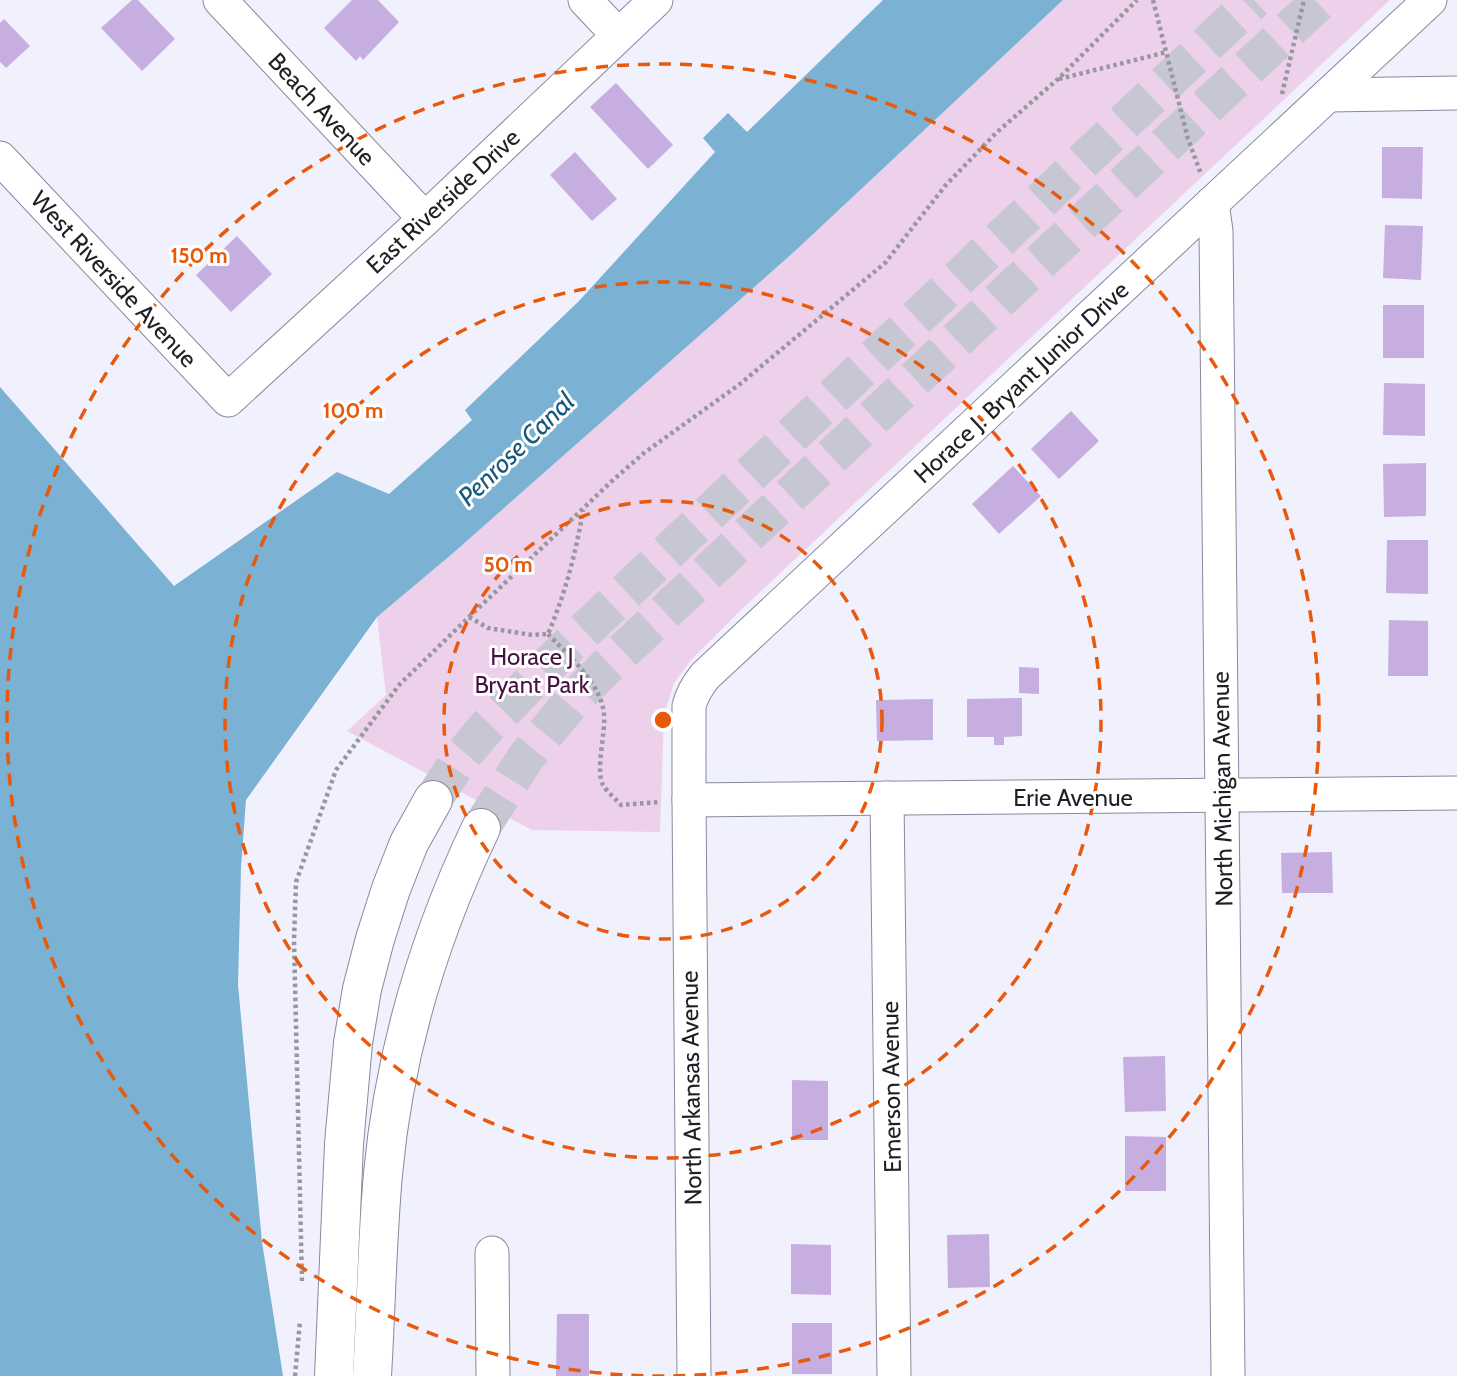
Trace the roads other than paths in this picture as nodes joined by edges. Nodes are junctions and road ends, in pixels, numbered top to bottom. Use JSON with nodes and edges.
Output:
{"nodes":[{"id":1,"x":219,"y":0,"type":"edge"},
{"id":2,"x":585,"y":0,"type":"edge"},
{"id":3,"x":656,"y":0,"type":"edge"},
{"id":4,"x":1430,"y":0,"type":"edge"},
{"id":5,"x":618,"y":36,"type":"junction"},
{"id":6,"x":1457,"y":93,"type":"edge"},
{"id":7,"x":1328,"y":95,"type":"junction"},
{"id":8,"x":0,"y":158,"type":"edge"},
{"id":9,"x":1212,"y":203,"type":"junction"},
{"id":10,"x":425,"y":219,"type":"junction"},
{"id":11,"x":228,"y":400,"type":"joint"},
{"id":12,"x":1457,"y":793,"type":"edge"},
{"id":13,"x":1222,"y":795,"type":"junction"},
{"id":14,"x":887,"y":798,"type":"junction"},
{"id":15,"x":433,"y":800,"type":"tunnel mouth"},
{"id":16,"x":689,"y":800,"type":"junction"},
{"id":17,"x":481,"y":828,"type":"tunnel mouth"},
{"id":18,"x":492,"y":1253,"type":"dead end"},
{"id":19,"x":334,"y":1376,"type":"edge"},
{"id":20,"x":373,"y":1376,"type":"edge"},
{"id":21,"x":493,"y":1376,"type":"edge"},
{"id":22,"x":694,"y":1376,"type":"edge"},
{"id":23,"x":894,"y":1376,"type":"edge"},
{"id":24,"x":1228,"y":1376,"type":"edge"}],
"edges":[{"from":1,"to":10,"type":"street","name":"Beach Avenue"},
{"from":2,"to":5,"type":"street"},
{"from":3,"to":5,"type":"street","name":"East Riverside Drive"},
{"from":4,"to":7,"type":"street","name":"Horace J. Bryant Junior Drive"},
{"from":5,"to":10,"type":"street","name":"East Riverside Drive"},
{"from":6,"to":7,"type":"street"},
{"from":7,"to":9,"type":"street","name":"Horace J. Bryant Junior Drive"},
{"from":8,"to":11,"type":"street","name":"West Riverside Avenue"},
{"from":9,"to":13,"type":"street","name":"North Michigan Avenue"},
{"from":9,"to":16,"type":"street","name":"Horace J. Bryant Junior Drive"},
{"from":10,"to":11,"type":"street","name":"East Riverside Drive"},
{"from":12,"to":13,"type":"street","name":"Erie Avenue"},
{"from":13,"to":14,"type":"street","name":"Erie Avenue"},
{"from":13,"to":24,"type":"street","name":"North Michigan Avenue"},
{"from":14,"to":16,"type":"street","name":"Erie Avenue"},
{"from":14,"to":23,"type":"street","name":"Emerson Avenue"},
{"from":15,"to":19,"type":"highway"},
{"from":16,"to":22,"type":"street","name":"North Arkansas Avenue"},
{"from":17,"to":20,"type":"highway"},
{"from":18,"to":21,"type":"street"}]}
